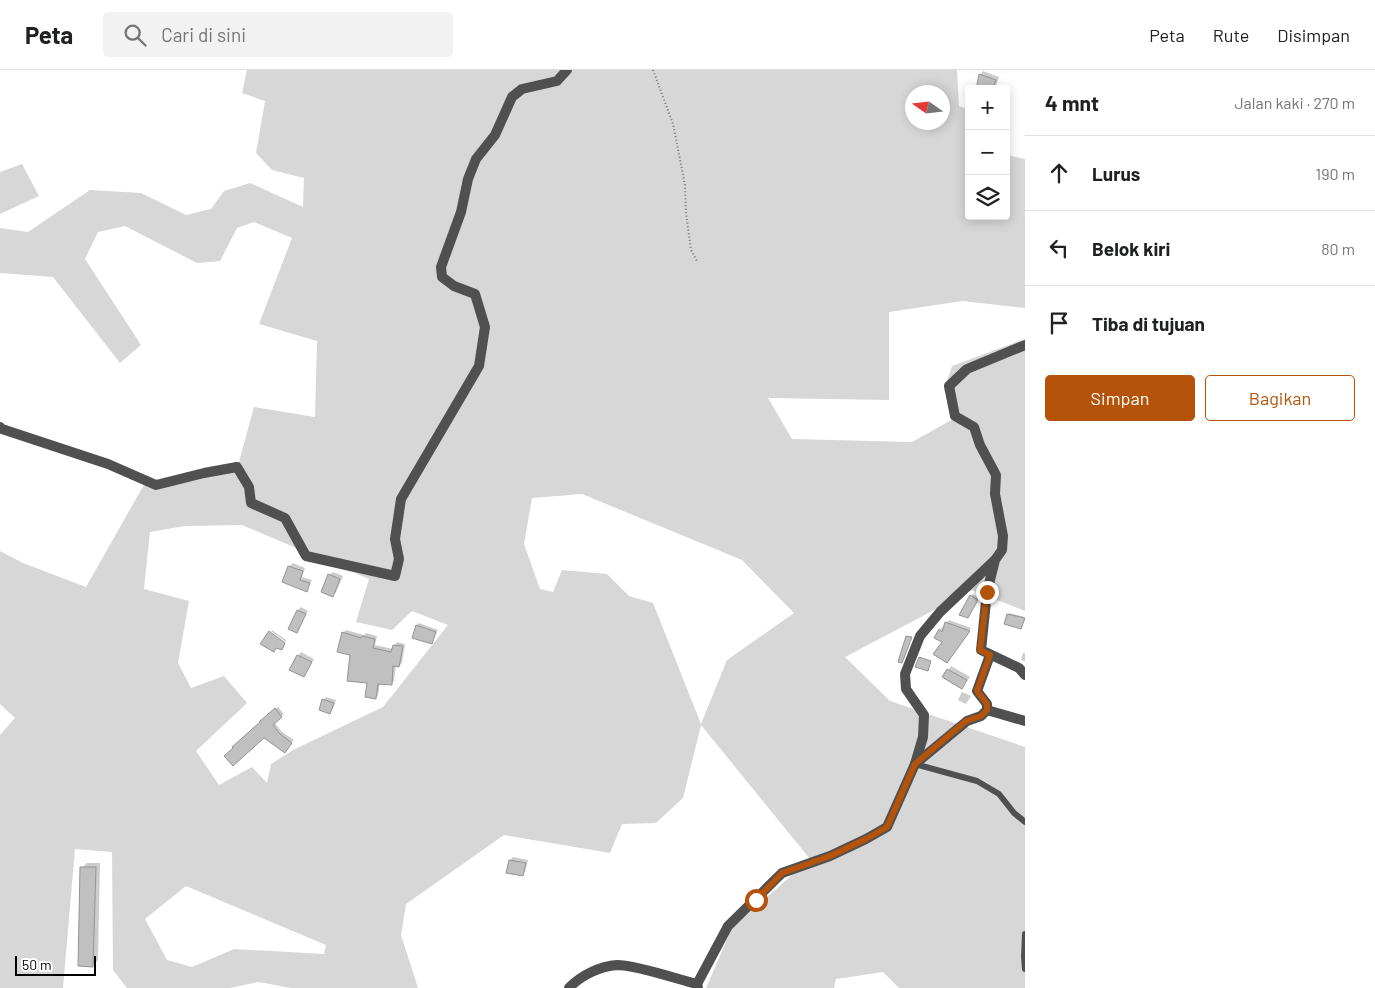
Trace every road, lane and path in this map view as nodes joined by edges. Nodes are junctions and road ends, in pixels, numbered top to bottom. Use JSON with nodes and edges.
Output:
{"nodes":[{"id":1,"x":567,"y":70,"type":"edge"},
{"id":2,"x":653,"y":70,"type":"edge"},
{"id":3,"x":697,"y":261,"type":"dead end"},
{"id":4,"x":1025,"y":345,"type":"edge"},
{"id":5,"x":0,"y":427,"type":"edge"},
{"id":6,"x":995,"y":560,"type":"junction"},
{"id":7,"x":990,"y":655,"type":"junction"},
{"id":8,"x":1025,"y":675,"type":"edge"},
{"id":9,"x":987,"y":710,"type":"junction"},
{"id":10,"x":1025,"y":720,"type":"edge"},
{"id":11,"x":915,"y":764,"type":"junction"},
{"id":12,"x":1025,"y":822,"type":"edge"},
{"id":13,"x":1025,"y":934,"type":"edge"},
{"id":14,"x":1025,"y":969,"type":"edge"},
{"id":15,"x":697,"y":986,"type":"edge"},
{"id":16,"x":570,"y":988,"type":"edge"}],
"edges":[{"from":1,"to":5,"type":"street"},
{"from":2,"to":3,"type":"path"},
{"from":4,"to":6,"type":"street"},
{"from":6,"to":7,"type":"street"},
{"from":6,"to":11,"type":"street"},
{"from":7,"to":8,"type":"street"},
{"from":7,"to":9,"type":"street"},
{"from":9,"to":10,"type":"street"},
{"from":9,"to":11,"type":"street"},
{"from":11,"to":12,"type":"lane"},
{"from":11,"to":15,"type":"street"},
{"from":13,"to":14,"type":"lane"},
{"from":15,"to":16,"type":"street"}]}
